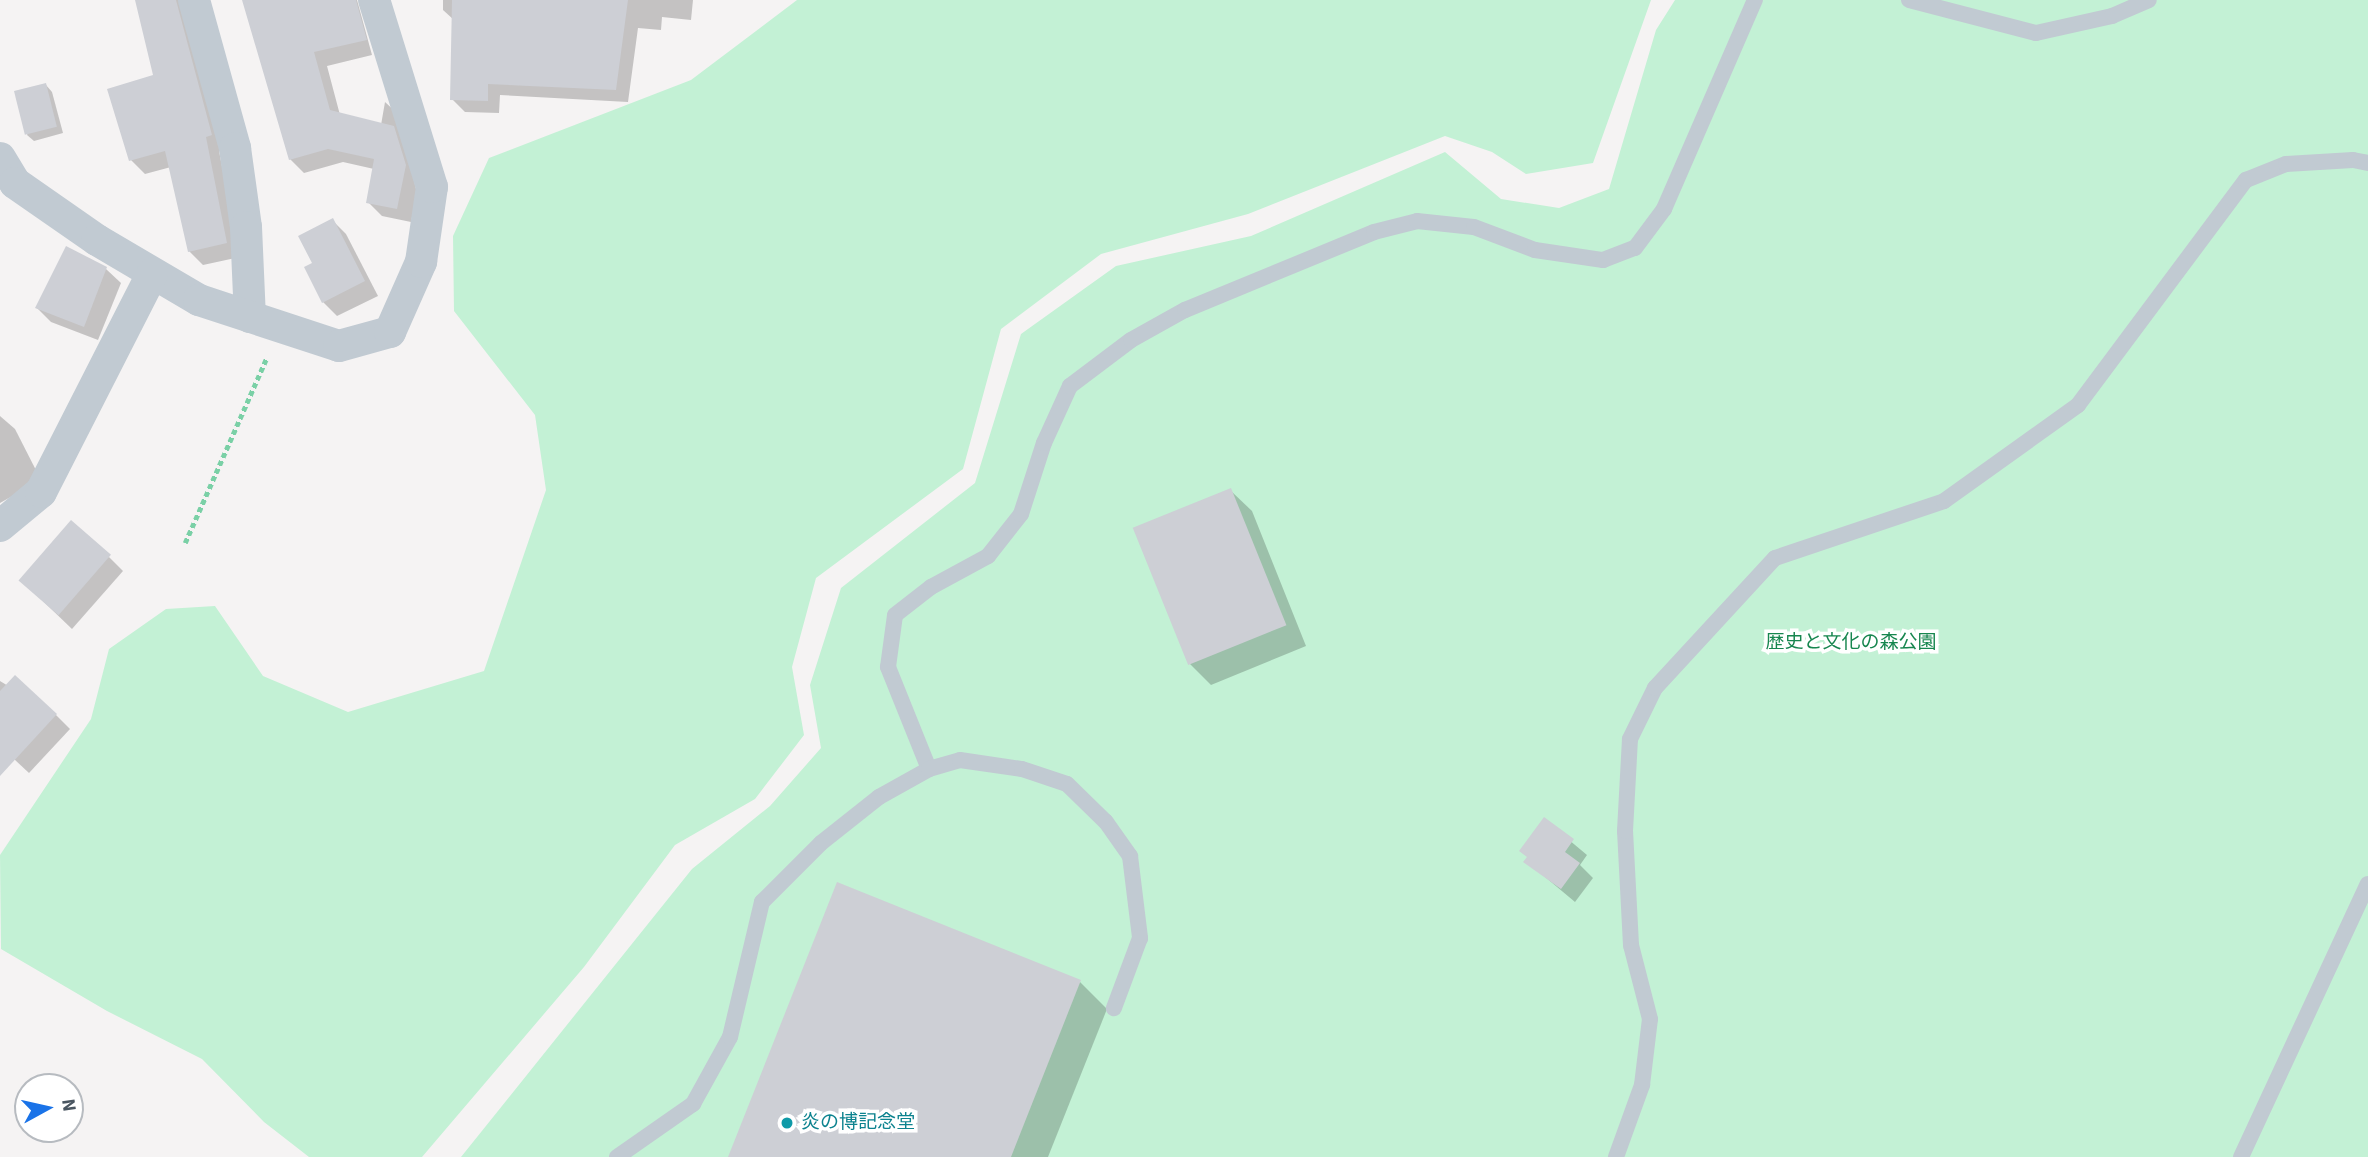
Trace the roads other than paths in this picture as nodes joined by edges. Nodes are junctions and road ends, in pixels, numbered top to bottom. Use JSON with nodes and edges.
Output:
{"nodes":[{"id":1,"x":194,"y":0,"type":"edge"},
{"id":2,"x":374,"y":0,"type":"edge"},
{"id":3,"x":1755,"y":0,"type":"edge"},
{"id":4,"x":1909,"y":0,"type":"edge"},
{"id":5,"x":2149,"y":0,"type":"edge"},
{"id":6,"x":0,"y":158,"type":"edge"},
{"id":7,"x":2368,"y":163,"type":"edge"},
{"id":8,"x":152,"y":274,"type":"junction"},
{"id":9,"x":250,"y":317,"type":"junction"},
{"id":10,"x":0,"y":526,"type":"edge"},
{"id":11,"x":929,"y":769,"type":"junction"},
{"id":12,"x":2368,"y":884,"type":"edge"},
{"id":13,"x":1114,"y":1008,"type":"dead end"},
{"id":14,"x":617,"y":1157,"type":"edge"},
{"id":15,"x":1616,"y":1157,"type":"edge"},
{"id":16,"x":2241,"y":1157,"type":"edge"}],
"edges":[{"from":1,"to":9,"type":"street"},
{"from":2,"to":9,"type":"street"},
{"from":3,"to":11,"type":"lane"},
{"from":4,"to":5,"type":"lane"},
{"from":6,"to":8,"type":"street"},
{"from":7,"to":15,"type":"lane"},
{"from":8,"to":9,"type":"street"},
{"from":8,"to":10,"type":"street"},
{"from":11,"to":13,"type":"lane"},
{"from":11,"to":14,"type":"lane"},
{"from":12,"to":16,"type":"lane"}]}
